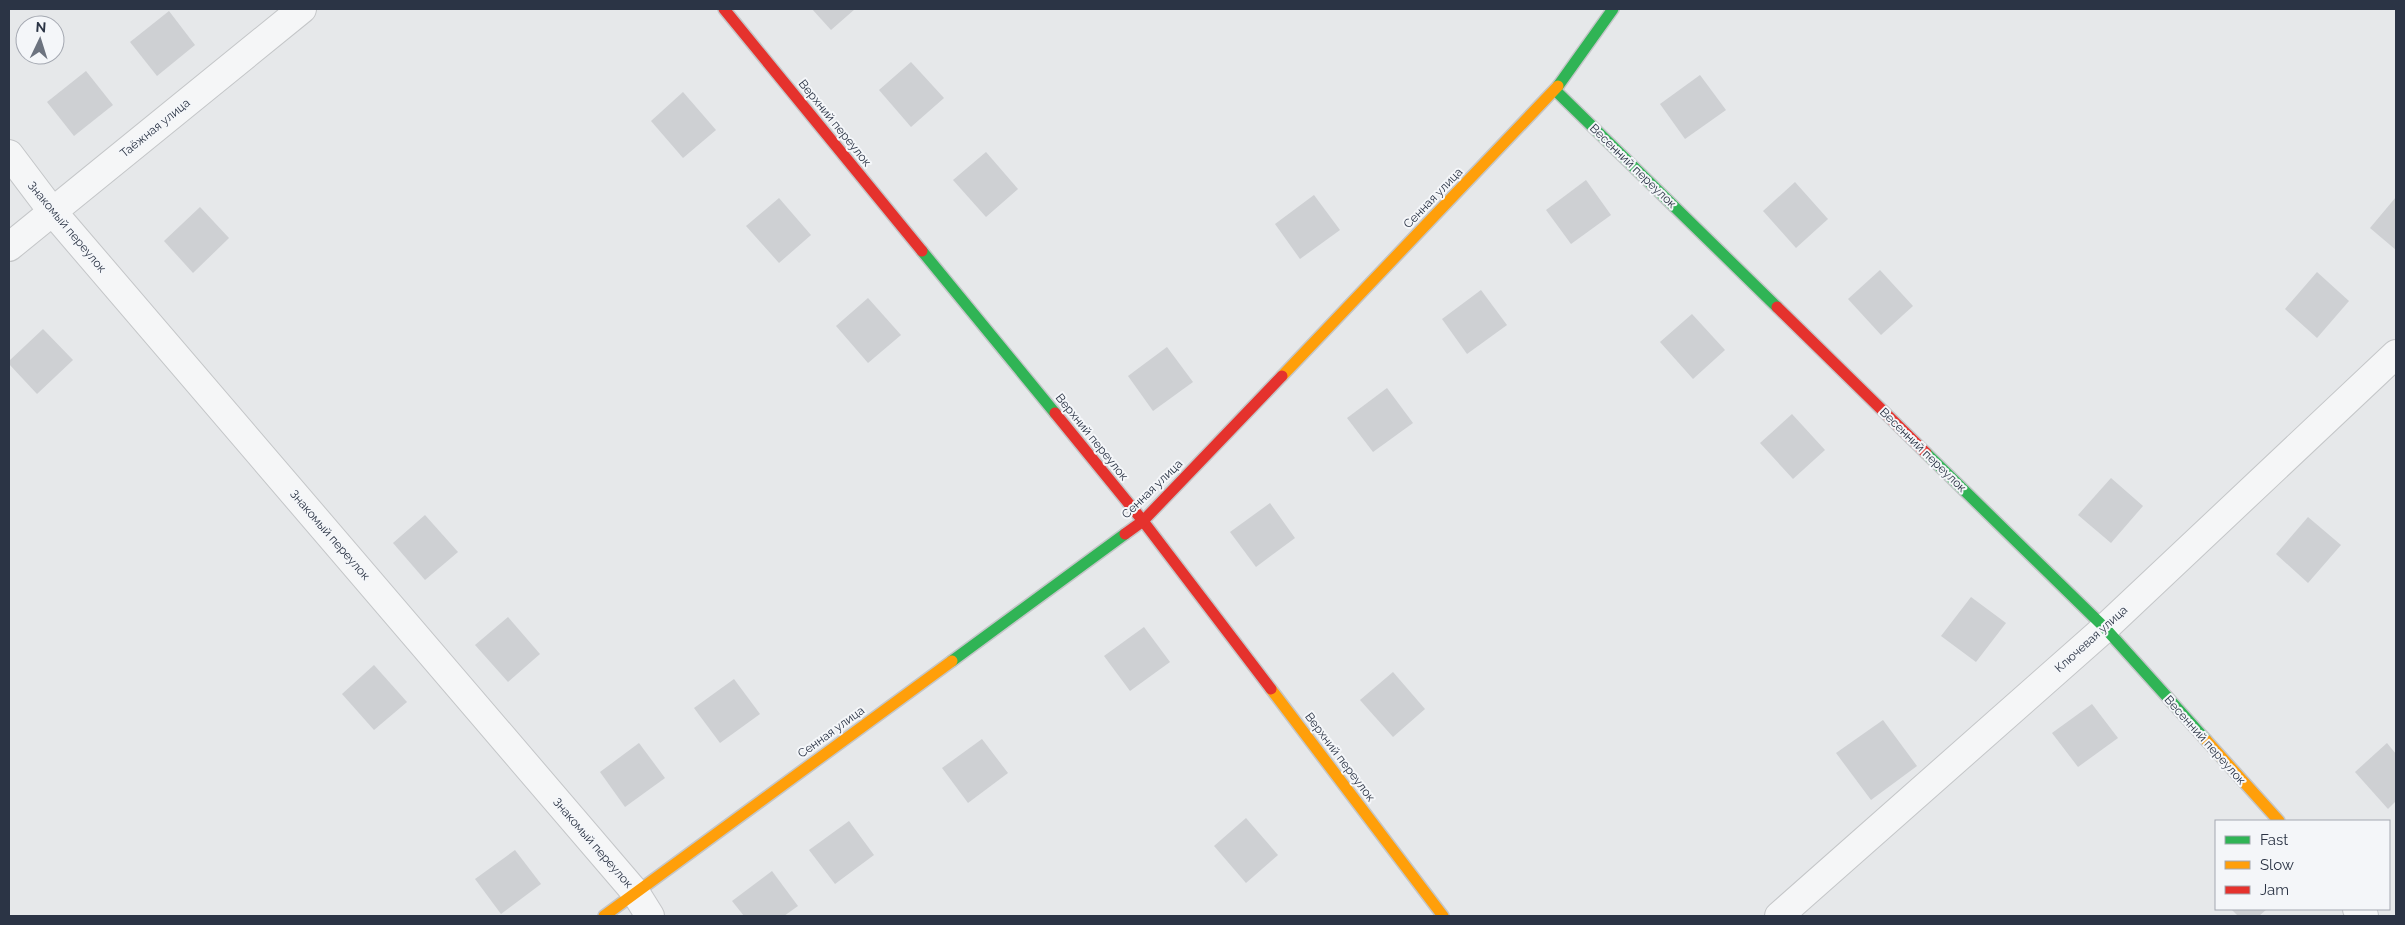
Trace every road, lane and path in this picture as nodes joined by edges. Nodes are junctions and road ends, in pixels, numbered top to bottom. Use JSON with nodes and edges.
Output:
{"nodes":[{"id":1,"x":302,"y":9,"type":"edge"},
{"id":2,"x":724,"y":9,"type":"edge"},
{"id":3,"x":1613,"y":9,"type":"edge"},
{"id":4,"x":1555,"y":90,"type":"junction"},
{"id":5,"x":9,"y":154,"type":"edge"},
{"id":6,"x":52,"y":211,"type":"junction"},
{"id":7,"x":9,"y":247,"type":"edge"},
{"id":8,"x":2396,"y":354,"type":"edge"},
{"id":9,"x":1143,"y":521,"type":"junction"},
{"id":10,"x":2105,"y":628,"type":"junction"},
{"id":11,"x":2278,"y":820,"type":"edge"},
{"id":12,"x":635,"y":892,"type":"junction"},
{"id":13,"x":604,"y":916,"type":"edge"},
{"id":14,"x":650,"y":916,"type":"edge"},
{"id":15,"x":1443,"y":916,"type":"edge"},
{"id":16,"x":1778,"y":916,"type":"edge"}],
"edges":[{"from":1,"to":6,"type":"street","name":"Таёжная улица"},
{"from":2,"to":9,"type":"street","name":"Верхний переулок"},
{"from":3,"to":4,"type":"street","name":"Сенная улица"},
{"from":4,"to":9,"type":"street","name":"Сенная улица"},
{"from":4,"to":10,"type":"street","name":"Весенний переулок"},
{"from":5,"to":6,"type":"street","name":"Знакомый переулок"},
{"from":6,"to":7,"type":"street","name":"Таёжная улица"},
{"from":6,"to":12,"type":"street","name":"Знакомый переулок"},
{"from":8,"to":10,"type":"street","name":"Ключевая улица"},
{"from":9,"to":12,"type":"street","name":"Сенная улица"},
{"from":9,"to":15,"type":"street","name":"Верхний переулок"},
{"from":10,"to":11,"type":"street","name":"Весенний переулок"},
{"from":10,"to":16,"type":"street","name":"Ключевая улица"},
{"from":12,"to":13,"type":"street","name":"Сенная улица"},
{"from":12,"to":14,"type":"street","name":"Знакомый переулок"}]}
